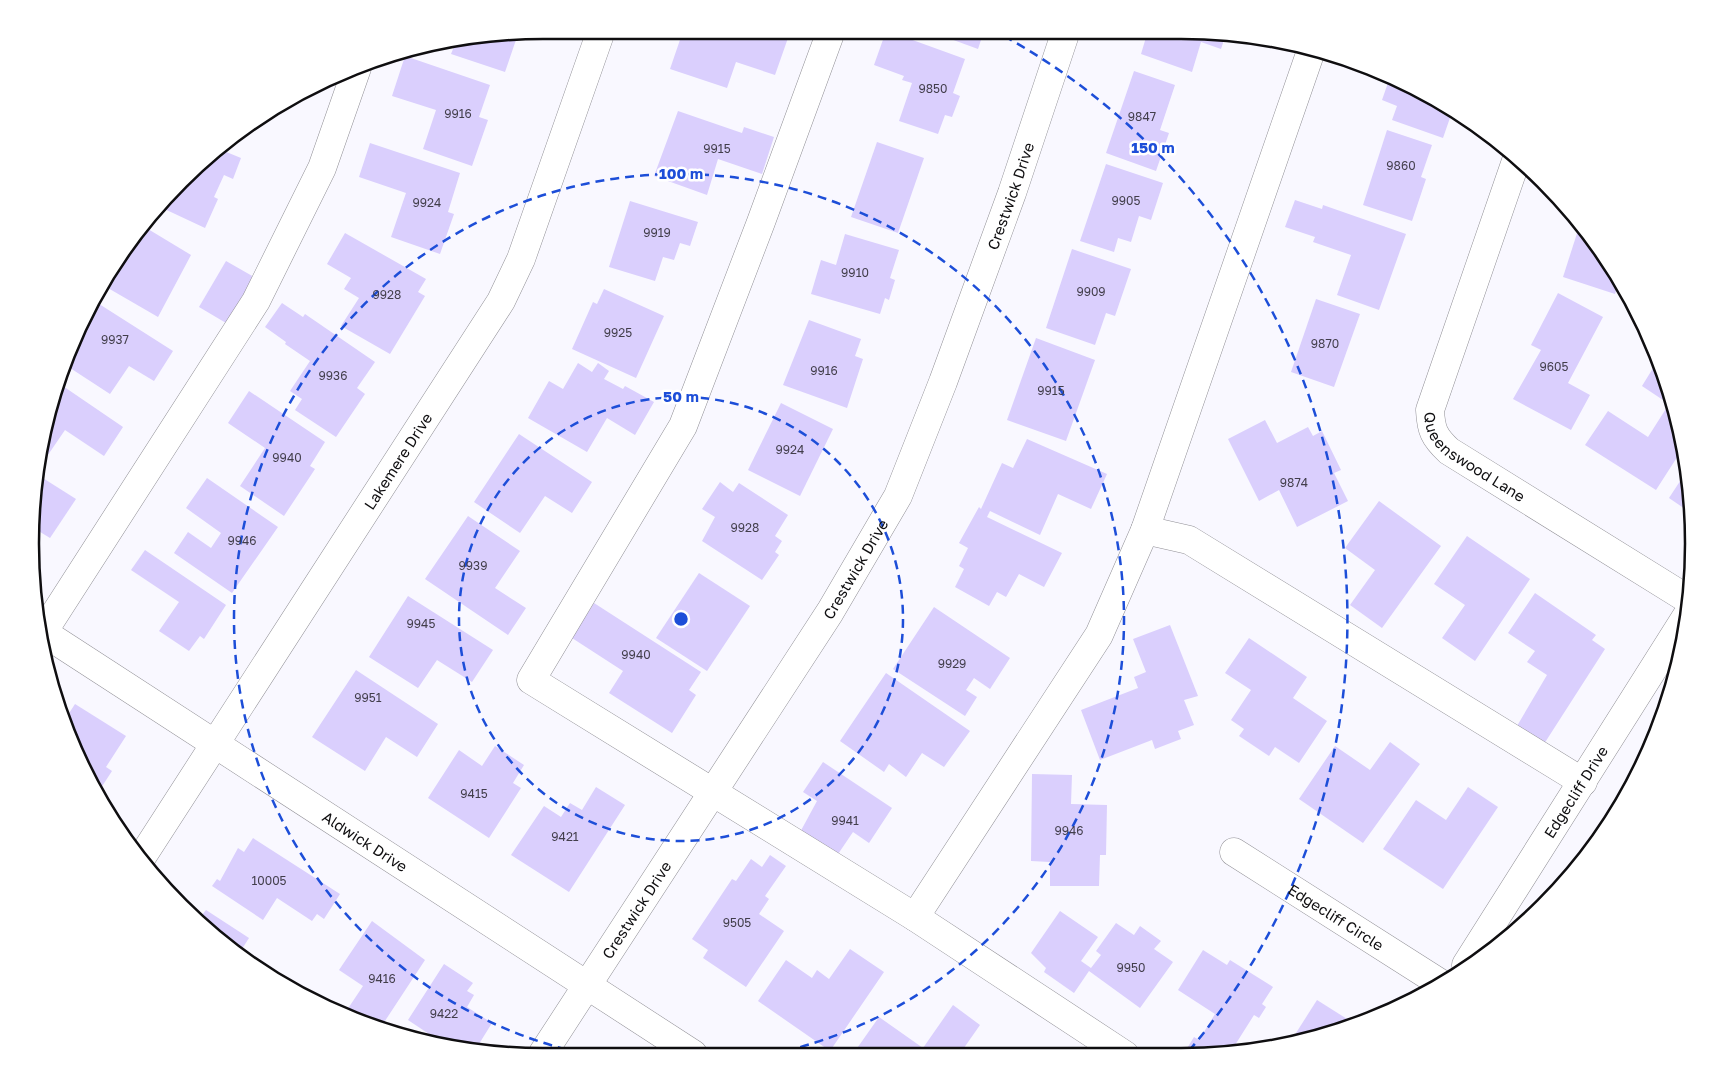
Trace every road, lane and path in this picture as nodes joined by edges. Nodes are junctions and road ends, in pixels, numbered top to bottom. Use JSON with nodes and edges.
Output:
{"nodes":[{"id":1,"x":598,"y":39,"type":"edge"},
{"id":2,"x":828,"y":39,"type":"edge"},
{"id":3,"x":1063,"y":39,"type":"edge"},
{"id":4,"x":1309,"y":56,"type":"edge"},
{"id":5,"x":354,"y":75,"type":"edge"},
{"id":6,"x":1514,"y":165,"type":"edge"},
{"id":7,"x":1145,"y":530,"type":"junction"},
{"id":8,"x":1682,"y":596,"type":"edge"},
{"id":9,"x":45,"y":624,"type":"edge"},
{"id":10,"x":1678,"y":630,"type":"edge"},
{"id":11,"x":47,"y":637,"type":"edge"},
{"id":12,"x":215,"y":745,"type":"junction"},
{"id":13,"x":1583,"y":782,"type":"junction"},
{"id":14,"x":712,"y":793,"type":"junction"},
{"id":15,"x":1234,"y":852,"type":"dead end"},
{"id":16,"x":145,"y":853,"type":"edge"},
{"id":17,"x":914,"y":917,"type":"junction"},
{"id":18,"x":1472,"y":955,"type":"edge"},
{"id":19,"x":1436,"y":979,"type":"edge"},
{"id":20,"x":587,"y":984,"type":"junction"},
{"id":21,"x":546,"y":1048,"type":"edge"},
{"id":22,"x":684,"y":1048,"type":"edge"},
{"id":23,"x":1113,"y":1048,"type":"edge"}],
"edges":[{"from":1,"to":12,"type":"street","name":"Lakemere Drive"},
{"from":2,"to":14,"type":"street"},
{"from":3,"to":14,"type":"street","name":"Crestwick Drive"},
{"from":4,"to":7,"type":"street"},
{"from":5,"to":9,"type":"street"},
{"from":6,"to":8,"type":"street","name":"Queenswood Lane"},
{"from":7,"to":13,"type":"street"},
{"from":7,"to":17,"type":"street"},
{"from":10,"to":13,"type":"street","name":"Edgecliff Drive"},
{"from":11,"to":12,"type":"street","name":"Aldwick Drive"},
{"from":12,"to":16,"type":"street","name":"Lakemere Drive"},
{"from":12,"to":20,"type":"street","name":"Aldwick Drive"},
{"from":13,"to":18,"type":"street","name":"Edgecliff Drive"},
{"from":14,"to":17,"type":"street"},
{"from":14,"to":20,"type":"street","name":"Crestwick Drive"},
{"from":15,"to":19,"type":"street","name":"Edgecliff Circle"},
{"from":17,"to":23,"type":"street"},
{"from":20,"to":21,"type":"street","name":"Crestwick Drive"},
{"from":20,"to":22,"type":"street","name":"Aldwick Drive"}]}
